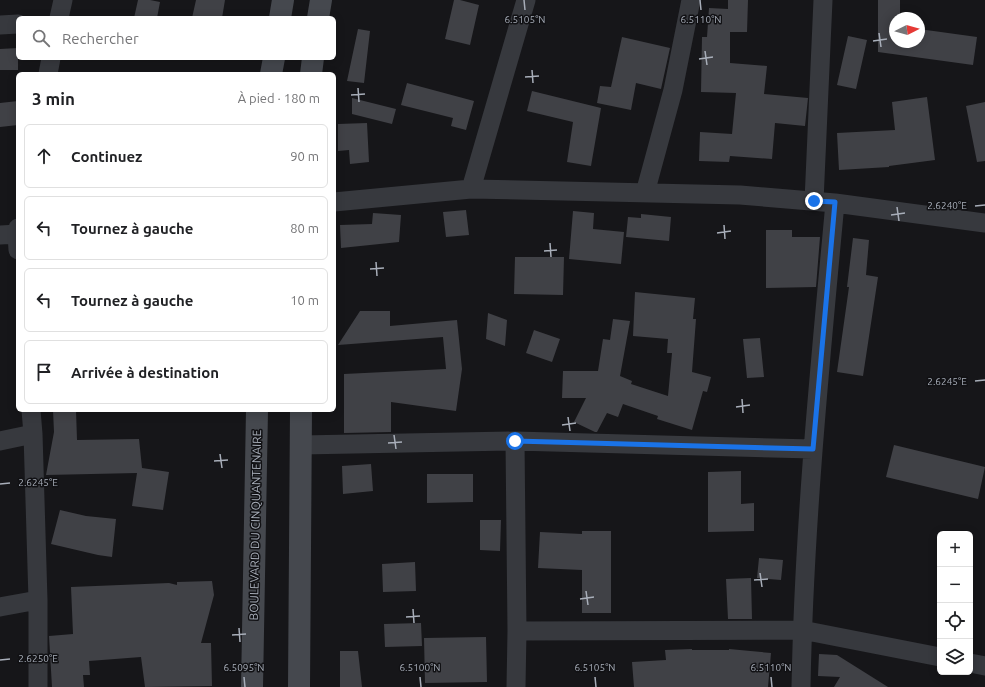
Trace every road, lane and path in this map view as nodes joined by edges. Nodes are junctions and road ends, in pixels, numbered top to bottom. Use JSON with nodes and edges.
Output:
{"nodes":[{"id":1,"x":63,"y":0,"type":"edge"},
{"id":2,"x":283,"y":0,"type":"edge"},
{"id":3,"x":321,"y":0,"type":"edge"},
{"id":4,"x":526,"y":0,"type":"edge"},
{"id":5,"x":692,"y":0,"type":"edge"},
{"id":6,"x":824,"y":0,"type":"edge"},
{"id":7,"x":59,"y":16,"type":"edge"},
{"id":8,"x":280,"y":16,"type":"edge"},
{"id":9,"x":318,"y":16,"type":"edge"},
{"id":10,"x":16,"y":24,"type":"edge"},
{"id":11,"x":0,"y":25,"type":"edge"},
{"id":12,"x":52,"y":60,"type":"edge"},
{"id":13,"x":274,"y":60,"type":"edge"},
{"id":14,"x":313,"y":60,"type":"edge"},
{"id":15,"x":48,"y":72,"type":"edge"},
{"id":16,"x":271,"y":72,"type":"edge"},
{"id":17,"x":311,"y":72,"type":"edge"},
{"id":18,"x":471,"y":189,"type":"junction"},
{"id":19,"x":645,"y":193,"type":"junction"},
{"id":20,"x":814,"y":201,"type":"junction"},
{"id":21,"x":336,"y":202,"type":"edge"},
{"id":22,"x":835,"y":202,"type":"junction"},
{"id":23,"x":985,"y":223,"type":"edge"},
{"id":24,"x":31,"y":412,"type":"edge"},
{"id":25,"x":257,"y":412,"type":"edge"},
{"id":26,"x":301,"y":412,"type":"edge"},
{"id":27,"x":33,"y":434,"type":"junction"},
{"id":28,"x":0,"y":441,"type":"edge"},
{"id":29,"x":515,"y":441,"type":"junction"},
{"id":30,"x":301,"y":445,"type":"junction"},
{"id":31,"x":813,"y":449,"type":"junction"},
{"id":32,"x":38,"y":600,"type":"junction"},
{"id":33,"x":0,"y":607,"type":"edge"},
{"id":34,"x":802,"y":630,"type":"junction"},
{"id":35,"x":517,"y":631,"type":"junction"},
{"id":36,"x":937,"y":656,"type":"edge"},
{"id":37,"x":973,"y":664,"type":"edge"},
{"id":38,"x":985,"y":666,"type":"edge"},
{"id":39,"x":38,"y":687,"type":"edge"},
{"id":40,"x":252,"y":687,"type":"edge"},
{"id":41,"x":299,"y":687,"type":"edge"},
{"id":42,"x":516,"y":687,"type":"edge"},
{"id":43,"x":801,"y":687,"type":"edge"}],
"edges":[{"from":1,"to":7,"type":"street"},
{"from":2,"to":8,"type":"main road"},
{"from":3,"to":9,"type":"main road"},
{"from":4,"to":18,"type":"street"},
{"from":5,"to":19,"type":"street"},
{"from":6,"to":20,"type":"street"},
{"from":10,"to":11,"type":"street"},
{"from":12,"to":15,"type":"street"},
{"from":13,"to":16,"type":"main road"},
{"from":14,"to":17,"type":"main road"},
{"from":18,"to":19,"type":"street"},
{"from":18,"to":21,"type":"street"},
{"from":19,"to":20,"type":"street"},
{"from":20,"to":22,"type":"street"},
{"from":22,"to":23,"type":"street"},
{"from":22,"to":31,"type":"street"},
{"from":24,"to":27,"type":"street"},
{"from":25,"to":40,"type":"main road","name":"BOULEVARD DU CINQUANTENAIRE"},
{"from":26,"to":30,"type":"main road"},
{"from":27,"to":28,"type":"street"},
{"from":27,"to":32,"type":"street"},
{"from":29,"to":30,"type":"street"},
{"from":29,"to":31,"type":"street"},
{"from":29,"to":35,"type":"street"},
{"from":30,"to":41,"type":"main road"},
{"from":31,"to":34,"type":"street"},
{"from":32,"to":33,"type":"street"},
{"from":32,"to":39,"type":"street"},
{"from":34,"to":35,"type":"street"},
{"from":34,"to":36,"type":"street"},
{"from":34,"to":43,"type":"street"},
{"from":35,"to":42,"type":"street"},
{"from":37,"to":38,"type":"street"}]}
